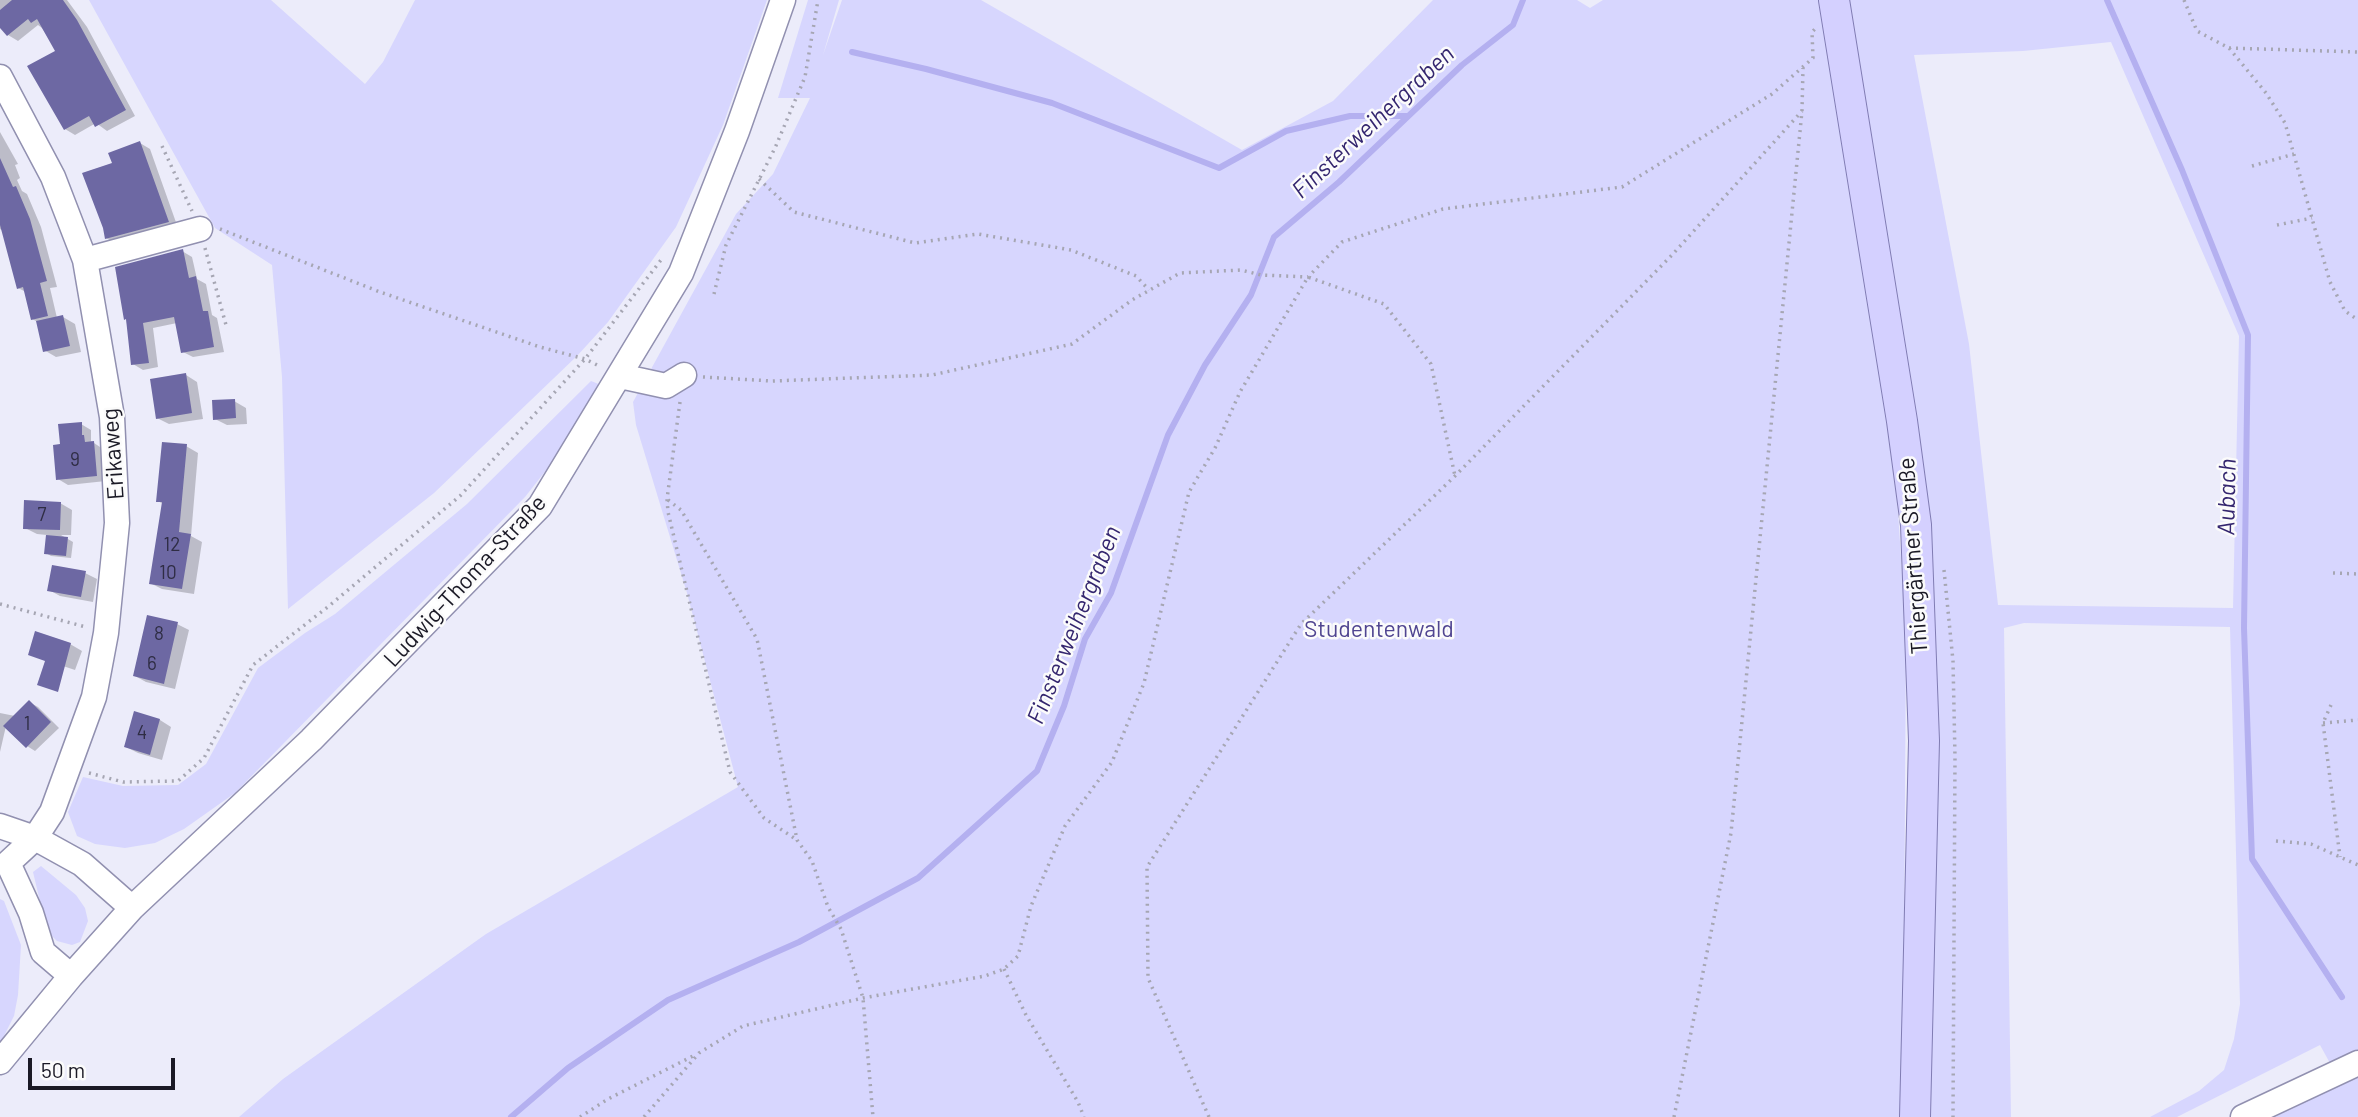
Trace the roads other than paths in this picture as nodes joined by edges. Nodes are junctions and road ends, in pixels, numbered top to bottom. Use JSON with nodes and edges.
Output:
{"nodes":[{"id":1,"x":783,"y":0,"type":"edge"},
{"id":2,"x":1834,"y":0,"type":"edge"},
{"id":3,"x":0,"y":77,"type":"edge"},
{"id":4,"x":200,"y":229,"type":"road end"},
{"id":5,"x":85,"y":260,"type":"junction"},
{"id":6,"x":684,"y":374,"type":"road end"},
{"id":7,"x":620,"y":376,"type":"junction"},
{"id":8,"x":0,"y":826,"type":"edge"},
{"id":9,"x":35,"y":838,"type":"junction"},
{"id":10,"x":4,"y":867,"type":"edge"},
{"id":11,"x":132,"y":908,"type":"junction"},
{"id":12,"x":71,"y":976,"type":"junction"},
{"id":13,"x":0,"y":1062,"type":"edge"},
{"id":14,"x":2358,"y":1063,"type":"edge"},
{"id":15,"x":1915,"y":1117,"type":"edge"},
{"id":16,"x":2243,"y":1117,"type":"edge"}],
"edges":[{"from":1,"to":7,"type":"street","name":"Ludwig-Thoma-Straße"},
{"from":2,"to":15,"type":"main road","name":"Thiergärtner Straße"},
{"from":3,"to":5,"type":"street","name":"Erikaweg"},
{"from":4,"to":5,"type":"street"},
{"from":5,"to":9,"type":"street","name":"Erikaweg"},
{"from":6,"to":7,"type":"street"},
{"from":7,"to":11,"type":"street","name":"Ludwig-Thoma-Straße"},
{"from":8,"to":9,"type":"street"},
{"from":9,"to":10,"type":"street","name":"Erikaweg"},
{"from":9,"to":11,"type":"street"},
{"from":10,"to":12,"type":"street"},
{"from":11,"to":12,"type":"street","name":"Ludwig-Thoma-Straße"},
{"from":12,"to":13,"type":"street","name":"Ludwig-Thoma-Straße"},
{"from":14,"to":16,"type":"street"}]}
